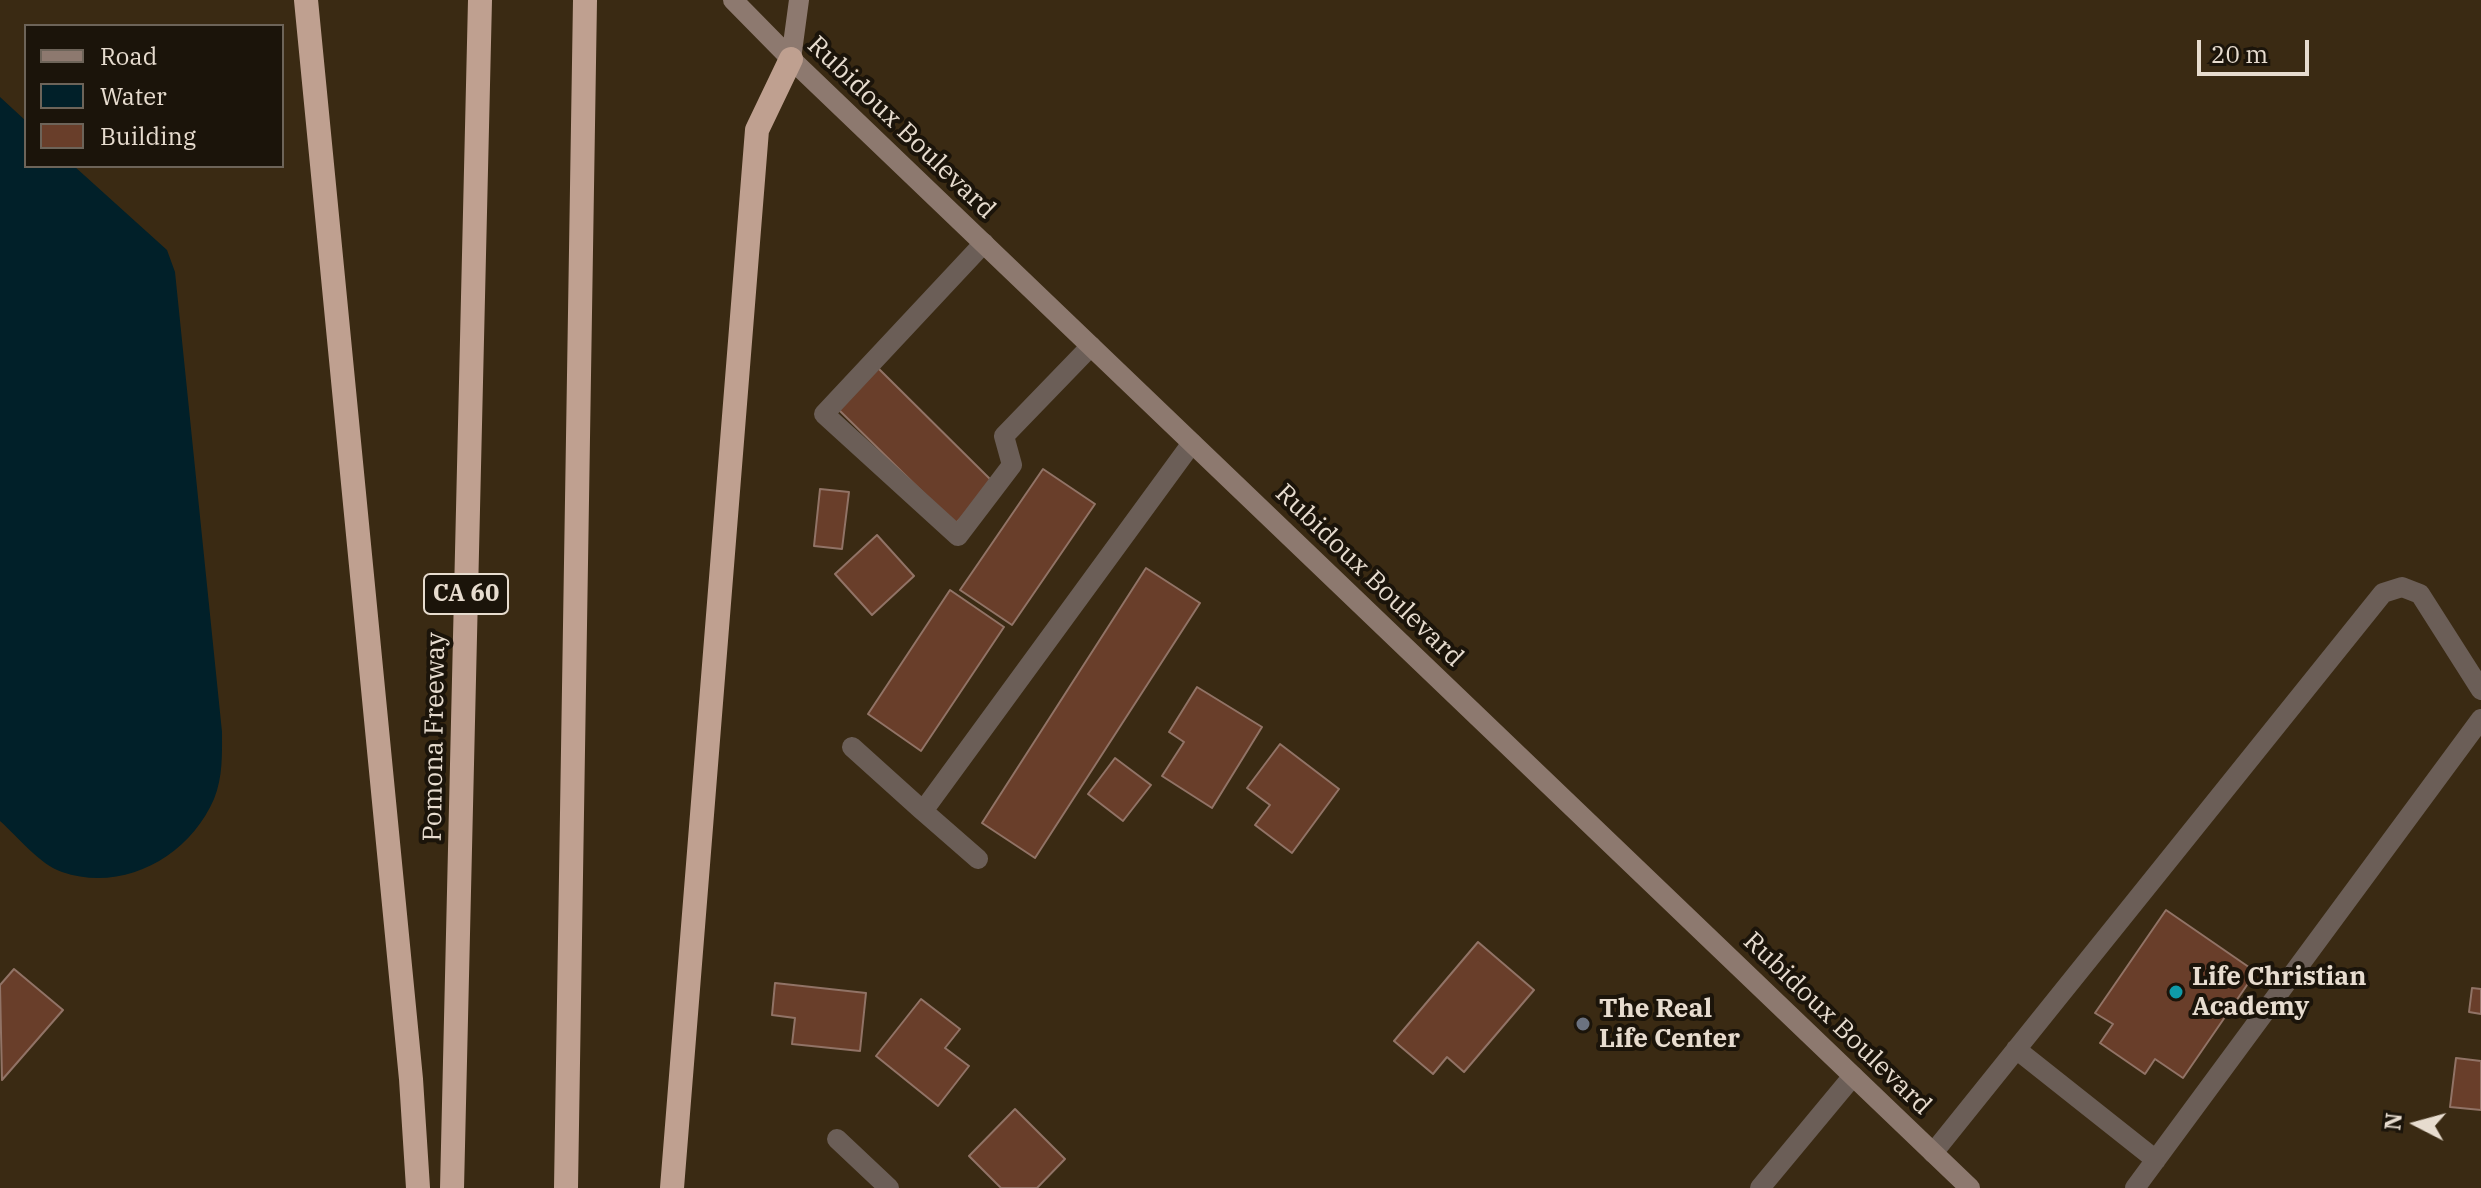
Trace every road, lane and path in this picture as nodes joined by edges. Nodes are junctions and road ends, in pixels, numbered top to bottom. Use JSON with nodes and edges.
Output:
{"nodes":[{"id":1,"x":306,"y":0,"type":"edge"},
{"id":2,"x":480,"y":0,"type":"edge"},
{"id":3,"x":585,"y":0,"type":"edge"},
{"id":4,"x":733,"y":0,"type":"edge"},
{"id":5,"x":799,"y":0,"type":"edge"},
{"id":6,"x":791,"y":59,"type":"junction"},
{"id":7,"x":984,"y":243,"type":"junction"},
{"id":8,"x":1091,"y":346,"type":"junction"},
{"id":9,"x":1192,"y":443,"type":"junction"},
{"id":10,"x":2481,"y":690,"type":"edge"},
{"id":11,"x":2481,"y":719,"type":"edge"},
{"id":12,"x":852,"y":747,"type":"dead end"},
{"id":13,"x":923,"y":811,"type":"junction"},
{"id":14,"x":978,"y":859,"type":"dead end"},
{"id":15,"x":2016,"y":1049,"type":"junction"},
{"id":16,"x":1853,"y":1076,"type":"junction"},
{"id":17,"x":837,"y":1139,"type":"dead end"},
{"id":18,"x":1933,"y":1153,"type":"junction"},
{"id":19,"x":2156,"y":1160,"type":"junction"},
{"id":20,"x":418,"y":1188,"type":"edge"},
{"id":21,"x":452,"y":1188,"type":"edge"},
{"id":22,"x":566,"y":1188,"type":"edge"},
{"id":23,"x":672,"y":1188,"type":"edge"},
{"id":24,"x":889,"y":1188,"type":"edge"},
{"id":25,"x":1760,"y":1188,"type":"edge"},
{"id":26,"x":1970,"y":1188,"type":"edge"},
{"id":27,"x":2135,"y":1188,"type":"edge"}],
"edges":[{"from":1,"to":20,"type":"highway"},
{"from":2,"to":21,"type":"highway","name":"Pomona Freeway","number":"CA 60"},
{"from":3,"to":22,"type":"highway"},
{"from":4,"to":6,"type":"main road","name":"Rubidoux Boulevard"},
{"from":5,"to":6,"type":"main road"},
{"from":6,"to":7,"type":"main road","name":"Rubidoux Boulevard"},
{"from":6,"to":23,"type":"highway"},
{"from":7,"to":8,"type":"main road","name":"Rubidoux Boulevard"},
{"from":7,"to":8,"type":"street"},
{"from":8,"to":9,"type":"main road","name":"Rubidoux Boulevard"},
{"from":9,"to":13,"type":"street"},
{"from":9,"to":16,"type":"main road","name":"Rubidoux Boulevard"},
{"from":10,"to":15,"type":"street"},
{"from":11,"to":19,"type":"street"},
{"from":12,"to":13,"type":"street"},
{"from":13,"to":14,"type":"street"},
{"from":15,"to":18,"type":"street"},
{"from":15,"to":19,"type":"street"},
{"from":16,"to":18,"type":"main road","name":"Rubidoux Boulevard"},
{"from":16,"to":25,"type":"street"},
{"from":17,"to":24,"type":"street"},
{"from":18,"to":26,"type":"main road","name":"Rubidoux Boulevard"},
{"from":19,"to":27,"type":"street"}]}
